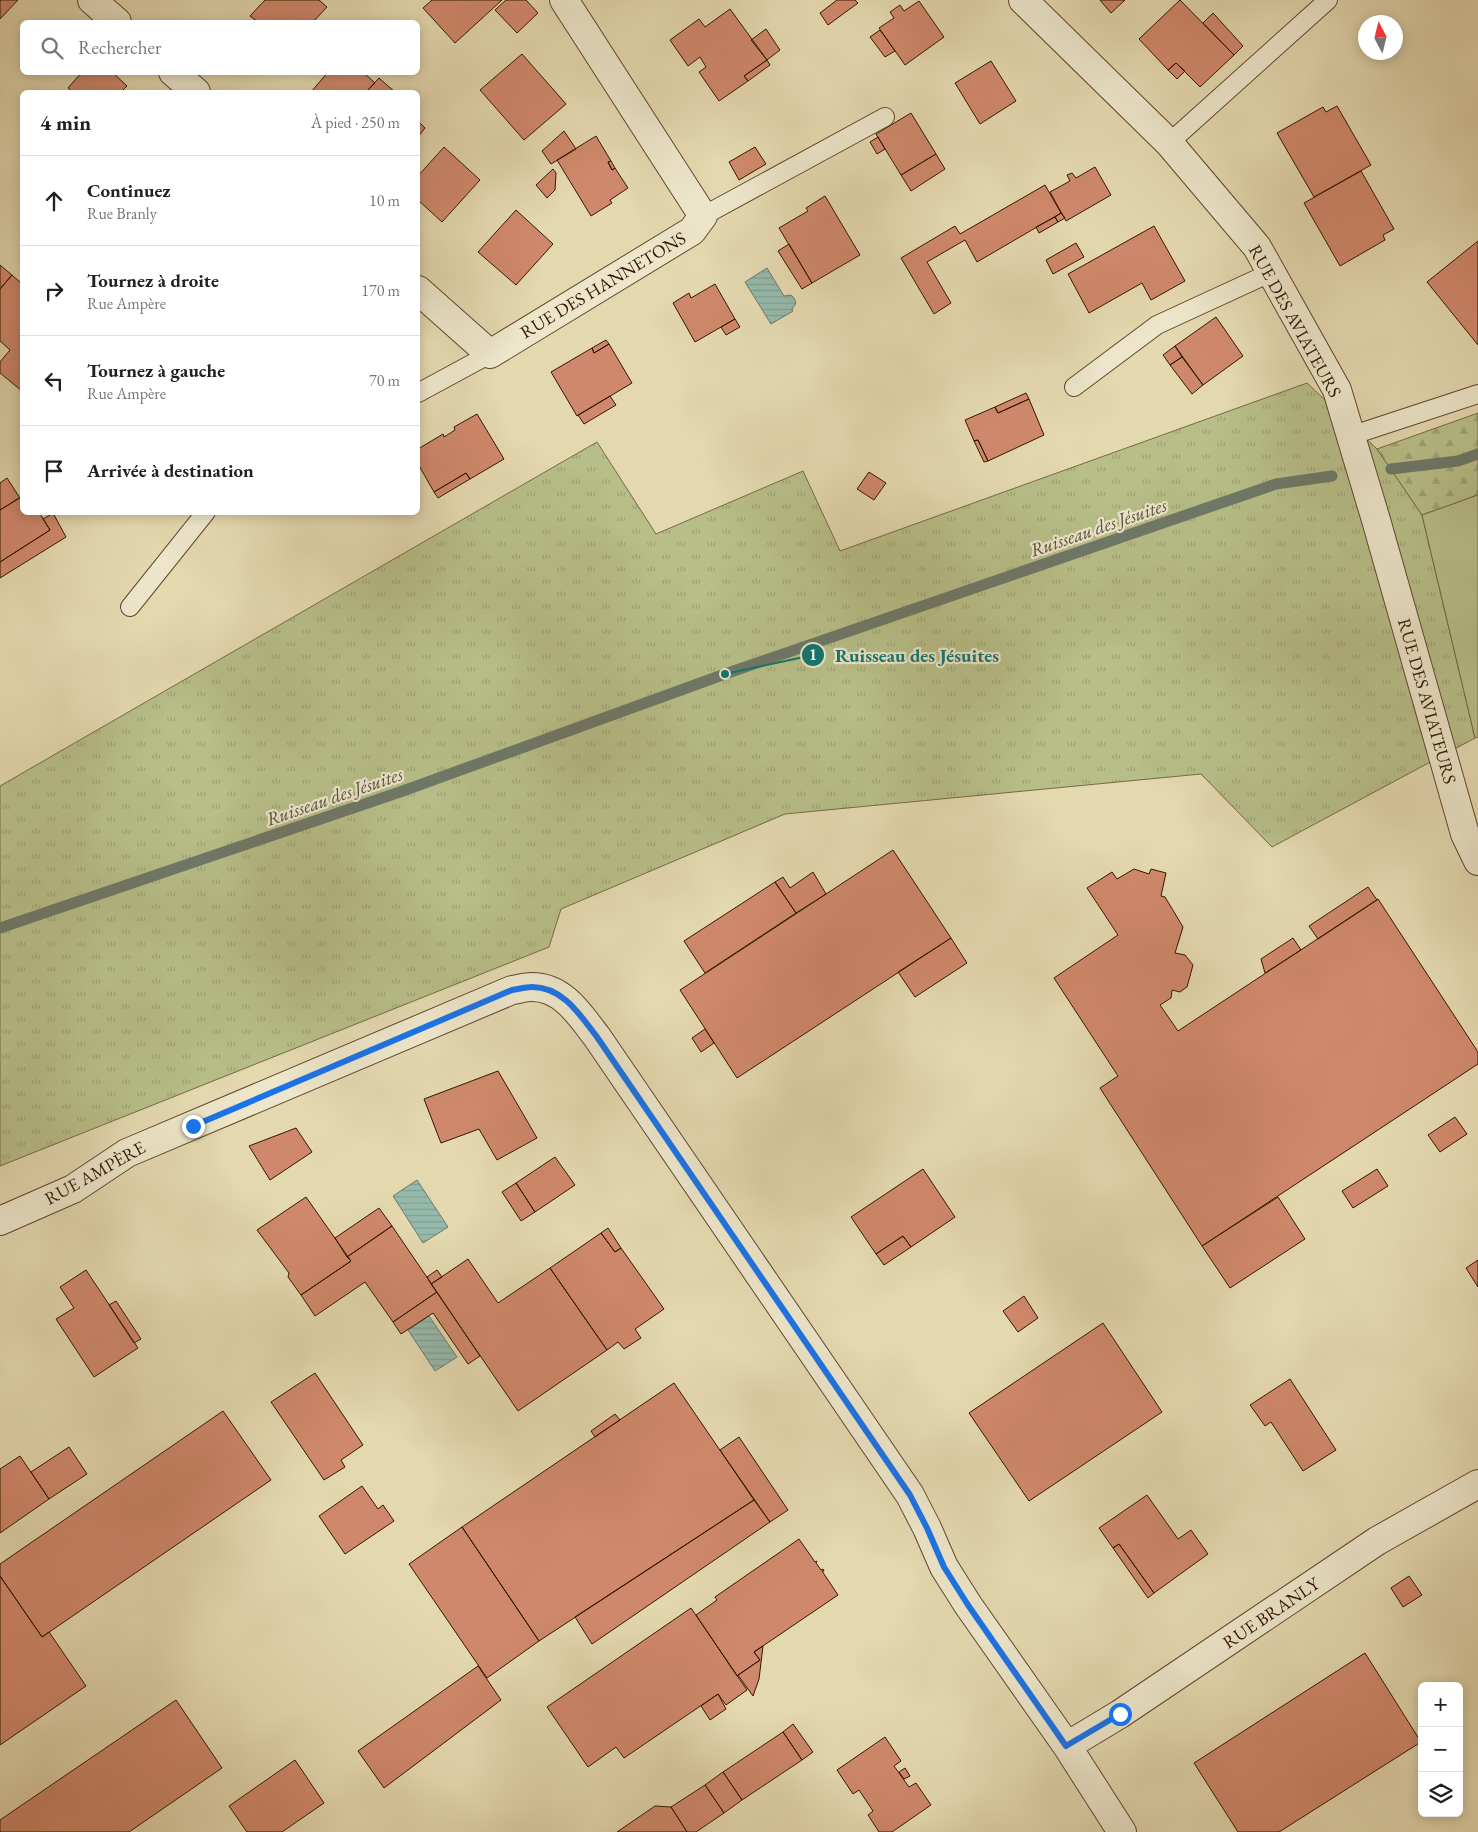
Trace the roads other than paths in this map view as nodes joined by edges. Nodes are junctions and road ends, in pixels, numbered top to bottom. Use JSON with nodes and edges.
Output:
{"nodes":[{"id":1,"x":92,"y":0,"type":"edge"},
{"id":2,"x":564,"y":0,"type":"edge"},
{"id":3,"x":1023,"y":0,"type":"edge"},
{"id":4,"x":1328,"y":0,"type":"edge"},
{"id":5,"x":115,"y":20,"type":"edge"},
{"id":6,"x":176,"y":75,"type":"edge"},
{"id":7,"x":194,"y":90,"type":"edge"},
{"id":8,"x":886,"y":117,"type":"dead end"},
{"id":9,"x":1169,"y":144,"type":"junction"},
{"id":10,"x":703,"y":216,"type":"junction"},
{"id":11,"x":1272,"y":272,"type":"junction"},
{"id":12,"x":420,"y":292,"type":"edge"},
{"id":13,"x":490,"y":354,"type":"junction"},
{"id":14,"x":1074,"y":387,"type":"dead end"},
{"id":15,"x":420,"y":392,"type":"edge"},
{"id":16,"x":1478,"y":394,"type":"edge"},
{"id":17,"x":1350,"y":436,"type":"junction"},
{"id":18,"x":204,"y":515,"type":"edge"},
{"id":19,"x":130,"y":607,"type":"dead end"},
{"id":20,"x":1478,"y":861,"type":"edge"},
{"id":21,"x":0,"y":1221,"type":"edge"},
{"id":22,"x":1478,"y":1484,"type":"edge"},
{"id":23,"x":1066,"y":1746,"type":"junction"},
{"id":24,"x":1122,"y":1832,"type":"edge"}],
"edges":[{"from":1,"to":5,"type":"street"},
{"from":2,"to":10,"type":"street"},
{"from":3,"to":9,"type":"street","name":"RUE DES AVIATEURS"},
{"from":4,"to":9,"type":"lane"},
{"from":6,"to":7,"type":"street"},
{"from":8,"to":10,"type":"lane"},
{"from":9,"to":11,"type":"street","name":"RUE DES AVIATEURS"},
{"from":10,"to":13,"type":"street","name":"RUE DES HANNETONS"},
{"from":11,"to":14,"type":"lane"},
{"from":11,"to":17,"type":"street","name":"RUE DES AVIATEURS"},
{"from":12,"to":13,"type":"street"},
{"from":13,"to":15,"type":"lane"},
{"from":16,"to":17,"type":"lane"},
{"from":17,"to":20,"type":"street","name":"RUE DES AVIATEURS"},
{"from":18,"to":19,"type":"lane"},
{"from":21,"to":23,"type":"street","name":"RUE AMPÈRE"},
{"from":22,"to":23,"type":"street","name":"RUE BRANLY"},
{"from":23,"to":24,"type":"street","name":"RUE AMPÈRE"}]}
